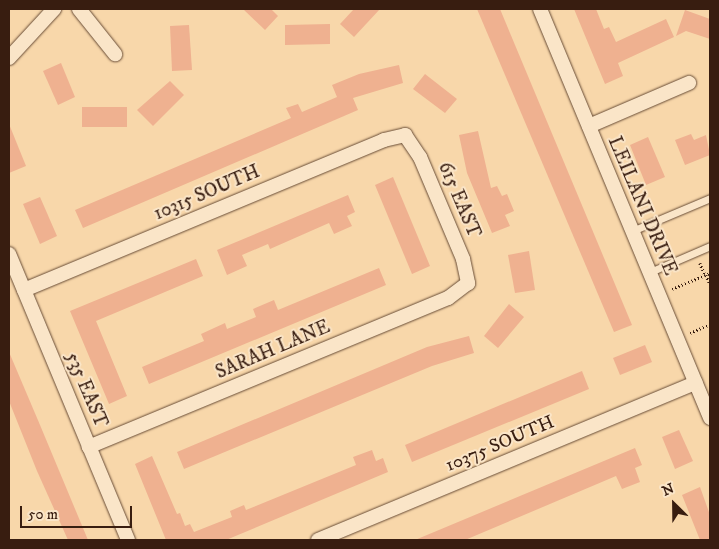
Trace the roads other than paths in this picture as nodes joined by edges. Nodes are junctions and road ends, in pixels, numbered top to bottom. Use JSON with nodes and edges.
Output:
{"nodes":[{"id":1,"x":54,"y":9,"type":"edge"},
{"id":2,"x":79,"y":9,"type":"edge"},
{"id":3,"x":540,"y":9,"type":"edge"},
{"id":4,"x":115,"y":54,"type":"dead end"},
{"id":5,"x":9,"y":58,"type":"edge"},
{"id":6,"x":689,"y":83,"type":"dead end"},
{"id":7,"x":589,"y":126,"type":"junction"},
{"id":8,"x":405,"y":135,"type":"joint"},
{"id":9,"x":710,"y":198,"type":"edge"},
{"id":10,"x":632,"y":231,"type":"junction"},
{"id":11,"x":710,"y":246,"type":"edge"},
{"id":12,"x":9,"y":254,"type":"edge"},
{"id":13,"x":650,"y":272,"type":"junction"},
{"id":14,"x":468,"y":283,"type":"joint"},
{"id":15,"x":24,"y":290,"type":"junction"},
{"id":16,"x":696,"y":383,"type":"junction"},
{"id":17,"x":710,"y":418,"type":"edge"},
{"id":18,"x":89,"y":447,"type":"junction"},
{"id":19,"x":128,"y":540,"type":"edge"},
{"id":20,"x":318,"y":540,"type":"edge"}],
"edges":[{"from":1,"to":5,"type":"street"},
{"from":2,"to":4,"type":"street"},
{"from":3,"to":7,"type":"street","name":"LEILANI DRIVE"},
{"from":6,"to":7,"type":"street"},
{"from":7,"to":10,"type":"street","name":"LEILANI DRIVE"},
{"from":8,"to":14,"type":"street","name":"615 EAST"},
{"from":8,"to":15,"type":"street","name":"10315 SOUTH"},
{"from":9,"to":10,"type":"lane"},
{"from":10,"to":13,"type":"street","name":"LEILANI DRIVE"},
{"from":11,"to":13,"type":"lane"},
{"from":12,"to":15,"type":"street","name":"535 EAST"},
{"from":13,"to":16,"type":"street","name":"LEILANI DRIVE"},
{"from":14,"to":18,"type":"street","name":"SARAH LANE"},
{"from":15,"to":18,"type":"street","name":"535 EAST"},
{"from":16,"to":17,"type":"street","name":"LEILANI DRIVE"},
{"from":16,"to":20,"type":"street","name":"10375 SOUTH"},
{"from":18,"to":19,"type":"street","name":"535 EAST"}]}
